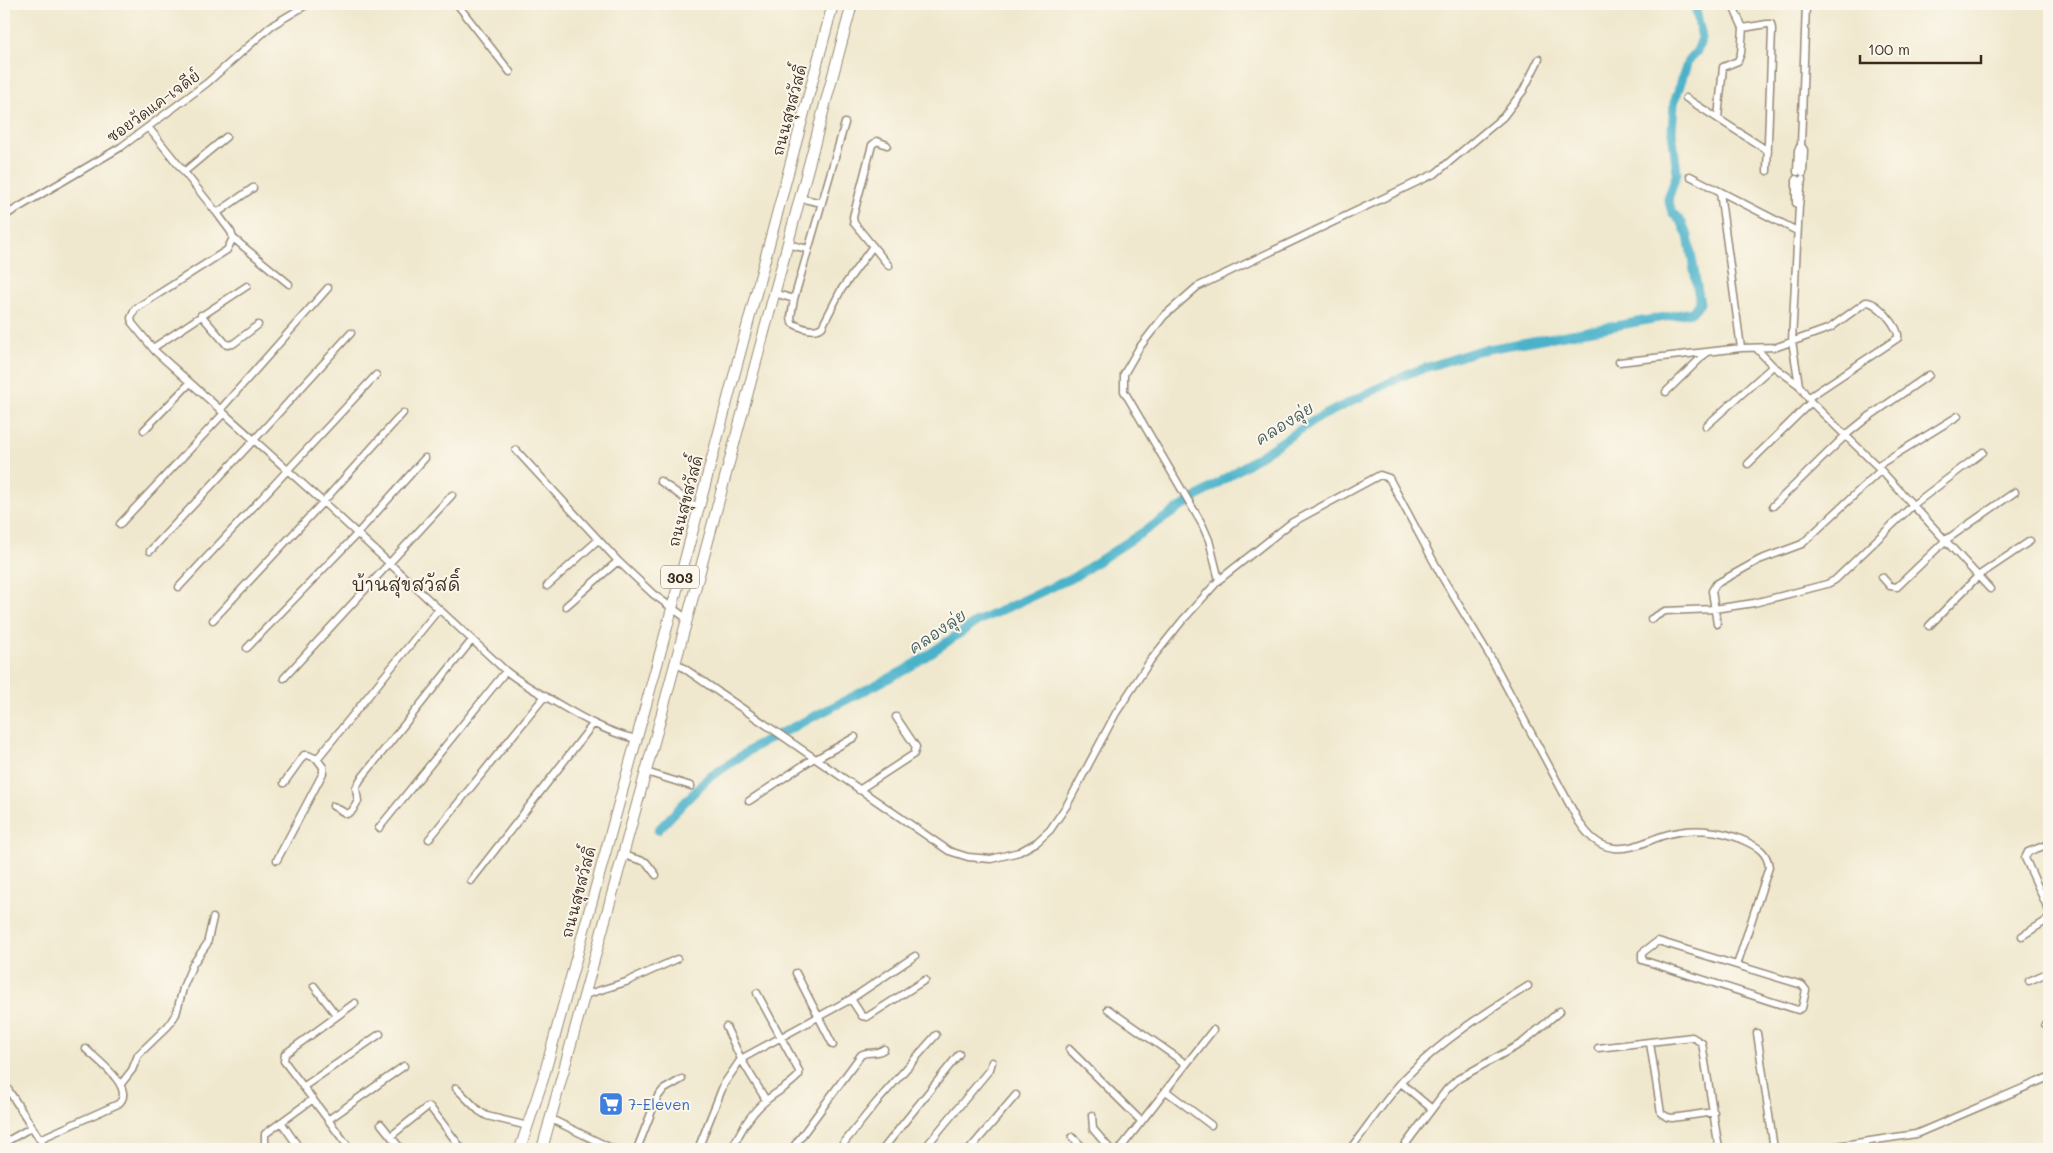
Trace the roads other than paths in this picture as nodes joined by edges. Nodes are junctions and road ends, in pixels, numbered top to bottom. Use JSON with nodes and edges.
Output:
{"nodes":[{"id":1,"x":308,"y":4,"type":"edge"},
{"id":2,"x":457,"y":4,"type":"edge"},
{"id":3,"x":833,"y":4,"type":"edge"},
{"id":4,"x":852,"y":4,"type":"edge"},
{"id":5,"x":1732,"y":4,"type":"edge"},
{"id":6,"x":1806,"y":4,"type":"edge"},
{"id":7,"x":1743,"y":28,"type":"junction"},
{"id":8,"x":1539,"y":59,"type":"dead end"},
{"id":9,"x":510,"y":72,"type":"dead end"},
{"id":10,"x":1686,"y":98,"type":"dead end"},
{"id":11,"x":1718,"y":118,"type":"junction"},
{"id":12,"x":844,"y":123,"type":"dead end"},
{"id":13,"x":148,"y":127,"type":"junction"},
{"id":14,"x":226,"y":136,"type":"dead end"},
{"id":15,"x":887,"y":145,"type":"dead end"},
{"id":16,"x":1768,"y":151,"type":"junction"},
{"id":17,"x":1768,"y":170,"type":"dead end"},
{"id":18,"x":184,"y":172,"type":"junction"},
{"id":19,"x":1690,"y":176,"type":"dead end"},
{"id":20,"x":253,"y":188,"type":"dead end"},
{"id":21,"x":1720,"y":192,"type":"junction"},
{"id":22,"x":799,"y":198,"type":"junction"},
{"id":23,"x":822,"y":203,"type":"junction"},
{"id":24,"x":217,"y":213,"type":"junction"},
{"id":25,"x":4,"y":216,"type":"edge"},
{"id":26,"x":1797,"y":231,"type":"junction"},
{"id":27,"x":233,"y":238,"type":"junction"},
{"id":28,"x":787,"y":244,"type":"junction"},
{"id":29,"x":873,"y":246,"type":"junction"},
{"id":30,"x":808,"y":249,"type":"junction"},
{"id":31,"x":889,"y":266,"type":"dead end"},
{"id":32,"x":289,"y":284,"type":"dead end"},
{"id":33,"x":247,"y":286,"type":"dead end"},
{"id":34,"x":328,"y":288,"type":"dead end"},
{"id":35,"x":774,"y":293,"type":"junction"},
{"id":36,"x":794,"y":299,"type":"junction"},
{"id":37,"x":201,"y":315,"type":"junction"},
{"id":38,"x":258,"y":326,"type":"dead end"},
{"id":39,"x":350,"y":333,"type":"dead end"},
{"id":40,"x":1792,"y":341,"type":"junction"},
{"id":41,"x":152,"y":348,"type":"junction"},
{"id":42,"x":1742,"y":348,"type":"junction"},
{"id":43,"x":1757,"y":349,"type":"junction"},
{"id":44,"x":1707,"y":352,"type":"junction"},
{"id":45,"x":1619,"y":362,"type":"dead end"},
{"id":46,"x":1774,"y":366,"type":"junction"},
{"id":47,"x":376,"y":374,"type":"dead end"},
{"id":48,"x":1929,"y":375,"type":"dead end"},
{"id":49,"x":190,"y":383,"type":"junction"},
{"id":50,"x":1799,"y":385,"type":"junction"},
{"id":51,"x":1666,"y":392,"type":"dead end"},
{"id":52,"x":1810,"y":400,"type":"junction"},
{"id":53,"x":222,"y":412,"type":"junction"},
{"id":54,"x":402,"y":413,"type":"dead end"},
{"id":55,"x":1958,"y":416,"type":"dead end"},
{"id":56,"x":1706,"y":426,"type":"dead end"},
{"id":57,"x":144,"y":430,"type":"dead end"},
{"id":58,"x":1846,"y":434,"type":"junction"},
{"id":59,"x":254,"y":440,"type":"junction"},
{"id":60,"x":516,"y":450,"type":"dead end"},
{"id":61,"x":1983,"y":452,"type":"dead end"},
{"id":62,"x":424,"y":458,"type":"dead end"},
{"id":63,"x":1748,"y":464,"type":"dead end"},
{"id":64,"x":1879,"y":468,"type":"junction"},
{"id":65,"x":288,"y":470,"type":"junction"},
{"id":66,"x":660,"y":481,"type":"dead end"},
{"id":67,"x":2015,"y":492,"type":"dead end"},
{"id":68,"x":452,"y":495,"type":"dead end"},
{"id":69,"x":323,"y":502,"type":"junction"},
{"id":70,"x":1913,"y":505,"type":"junction"},
{"id":71,"x":1773,"y":506,"type":"dead end"},
{"id":72,"x":698,"y":508,"type":"junction"},
{"id":73,"x":120,"y":524,"type":"dead end"},
{"id":74,"x":357,"y":534,"type":"junction"},
{"id":75,"x":598,"y":540,"type":"junction"},
{"id":76,"x":1946,"y":540,"type":"junction"},
{"id":77,"x":2030,"y":541,"type":"dead end"},
{"id":78,"x":150,"y":551,"type":"dead end"},
{"id":79,"x":618,"y":561,"type":"junction"},
{"id":80,"x":390,"y":564,"type":"junction"},
{"id":81,"x":1978,"y":576,"type":"junction"},
{"id":82,"x":1882,"y":577,"type":"dead end"},
{"id":83,"x":1219,"y":580,"type":"junction"},
{"id":84,"x":547,"y":586,"type":"dead end"},
{"id":85,"x":179,"y":587,"type":"dead end"},
{"id":86,"x":1990,"y":589,"type":"dead end"},
{"id":87,"x":566,"y":606,"type":"dead end"},
{"id":88,"x":439,"y":609,"type":"junction"},
{"id":89,"x":672,"y":609,"type":"junction"},
{"id":90,"x":1714,"y":609,"type":"junction"},
{"id":91,"x":686,"y":618,"type":"junction"},
{"id":92,"x":1651,"y":619,"type":"dead end"},
{"id":93,"x":213,"y":620,"type":"dead end"},
{"id":94,"x":1717,"y":624,"type":"dead end"},
{"id":95,"x":1929,"y":626,"type":"dead end"},
{"id":96,"x":472,"y":640,"type":"junction"},
{"id":97,"x":247,"y":648,"type":"dead end"},
{"id":98,"x":675,"y":662,"type":"junction"},
{"id":99,"x":506,"y":671,"type":"junction"},
{"id":100,"x":284,"y":678,"type":"dead end"},
{"id":101,"x":545,"y":696,"type":"junction"},
{"id":102,"x":896,"y":717,"type":"dead end"},
{"id":103,"x":593,"y":724,"type":"junction"},
{"id":104,"x":855,"y":737,"type":"dead end"},
{"id":105,"x":636,"y":739,"type":"junction"},
{"id":106,"x":317,"y":759,"type":"junction"},
{"id":107,"x":815,"y":759,"type":"junction"},
{"id":108,"x":646,"y":772,"type":"junction"},
{"id":109,"x":284,"y":783,"type":"dead end"},
{"id":110,"x":691,"y":786,"type":"dead end"},
{"id":111,"x":859,"y":790,"type":"junction"},
{"id":112,"x":749,"y":801,"type":"dead end"},
{"id":113,"x":333,"y":806,"type":"dead end"},
{"id":114,"x":379,"y":828,"type":"dead end"},
{"id":115,"x":429,"y":839,"type":"dead end"},
{"id":116,"x":2049,"y":844,"type":"edge"},
{"id":117,"x":623,"y":855,"type":"junction"},
{"id":118,"x":277,"y":860,"type":"dead end"},
{"id":119,"x":656,"y":875,"type":"dead end"},
{"id":120,"x":471,"y":880,"type":"dead end"},
{"id":121,"x":2049,"y":911,"type":"edge"},
{"id":122,"x":213,"y":918,"type":"dead end"},
{"id":123,"x":2049,"y":919,"type":"edge"},
{"id":124,"x":2022,"y":936,"type":"dead end"},
{"id":125,"x":916,"y":956,"type":"dead end"},
{"id":126,"x":677,"y":960,"type":"dead end"},
{"id":127,"x":1738,"y":965,"type":"junction"},
{"id":128,"x":2049,"y":972,"type":"edge"},
{"id":129,"x":796,"y":973,"type":"dead end"},
{"id":130,"x":925,"y":980,"type":"dead end"},
{"id":131,"x":2029,"y":981,"type":"dead end"},
{"id":132,"x":314,"y":986,"type":"dead end"},
{"id":133,"x":1528,"y":986,"type":"dead end"},
{"id":134,"x":757,"y":993,"type":"dead end"},
{"id":135,"x":585,"y":995,"type":"junction"},
{"id":136,"x":851,"y":999,"type":"junction"},
{"id":137,"x":355,"y":1003,"type":"dead end"},
{"id":138,"x":1108,"y":1010,"type":"dead end"},
{"id":139,"x":1560,"y":1011,"type":"dead end"},
{"id":140,"x":337,"y":1016,"type":"junction"},
{"id":141,"x":818,"y":1016,"type":"junction"},
{"id":142,"x":726,"y":1027,"type":"dead end"},
{"id":143,"x":1213,"y":1030,"type":"dead end"},
{"id":144,"x":1757,"y":1033,"type":"dead end"},
{"id":145,"x":380,"y":1034,"type":"dead end"},
{"id":146,"x":936,"y":1034,"type":"dead end"},
{"id":147,"x":780,"y":1037,"type":"junction"},
{"id":148,"x":1650,"y":1043,"type":"junction"},
{"id":149,"x":833,"y":1045,"type":"dead end"},
{"id":150,"x":1598,"y":1048,"type":"dead end"},
{"id":151,"x":86,"y":1049,"type":"dead end"},
{"id":152,"x":884,"y":1049,"type":"dead end"},
{"id":153,"x":1069,"y":1049,"type":"dead end"},
{"id":154,"x":959,"y":1054,"type":"dead end"},
{"id":155,"x":741,"y":1059,"type":"junction"},
{"id":156,"x":992,"y":1062,"type":"dead end"},
{"id":157,"x":1186,"y":1064,"type":"junction"},
{"id":158,"x":404,"y":1066,"type":"dead end"},
{"id":159,"x":2049,"y":1077,"type":"edge"},
{"id":160,"x":682,"y":1079,"type":"dead end"},
{"id":161,"x":1401,"y":1083,"type":"junction"},
{"id":162,"x":122,"y":1084,"type":"junction"},
{"id":163,"x":4,"y":1085,"type":"edge"},
{"id":164,"x":304,"y":1087,"type":"junction"},
{"id":165,"x":456,"y":1088,"type":"dead end"},
{"id":166,"x":1166,"y":1092,"type":"junction"},
{"id":167,"x":1016,"y":1095,"type":"dead end"},
{"id":168,"x":313,"y":1099,"type":"junction"},
{"id":169,"x":766,"y":1100,"type":"junction"},
{"id":170,"x":1432,"y":1108,"type":"junction"},
{"id":171,"x":1714,"y":1112,"type":"junction"},
{"id":172,"x":1092,"y":1116,"type":"dead end"},
{"id":173,"x":551,"y":1119,"type":"junction"},
{"id":174,"x":328,"y":1120,"type":"junction"},
{"id":175,"x":1141,"y":1121,"type":"junction"},
{"id":176,"x":281,"y":1122,"type":"junction"},
{"id":177,"x":382,"y":1124,"type":"dead end"},
{"id":178,"x":1211,"y":1125,"type":"dead end"},
{"id":179,"x":528,"y":1126,"type":"junction"},
{"id":180,"x":32,"y":1127,"type":"junction"},
{"id":181,"x":391,"y":1136,"type":"junction"},
{"id":182,"x":1072,"y":1137,"type":"dead end"},
{"id":183,"x":40,"y":1140,"type":"junction"},
{"id":184,"x":4,"y":1144,"type":"edge"},
{"id":185,"x":1863,"y":1146,"type":"edge"},
{"id":186,"x":46,"y":1149,"type":"edge"},
{"id":187,"x":270,"y":1149,"type":"edge"},
{"id":188,"x":300,"y":1149,"type":"edge"},
{"id":189,"x":350,"y":1149,"type":"edge"},
{"id":190,"x":401,"y":1149,"type":"edge"},
{"id":191,"x":462,"y":1149,"type":"edge"},
{"id":192,"x":520,"y":1149,"type":"edge"},
{"id":193,"x":542,"y":1149,"type":"edge"},
{"id":194,"x":613,"y":1149,"type":"edge"},
{"id":195,"x":637,"y":1149,"type":"edge"},
{"id":196,"x":698,"y":1149,"type":"edge"},
{"id":197,"x":732,"y":1149,"type":"edge"},
{"id":198,"x":792,"y":1149,"type":"edge"},
{"id":199,"x":839,"y":1149,"type":"edge"},
{"id":200,"x":883,"y":1149,"type":"edge"},
{"id":201,"x":924,"y":1149,"type":"edge"},
{"id":202,"x":970,"y":1149,"type":"edge"},
{"id":203,"x":1085,"y":1149,"type":"edge"},
{"id":204,"x":1110,"y":1149,"type":"edge"},
{"id":205,"x":1120,"y":1149,"type":"edge"},
{"id":206,"x":1350,"y":1149,"type":"edge"},
{"id":207,"x":1402,"y":1149,"type":"edge"},
{"id":208,"x":1719,"y":1149,"type":"edge"},
{"id":209,"x":1774,"y":1149,"type":"edge"},
{"id":210,"x":1817,"y":1149,"type":"edge"}],
"edges":[{"from":1,"to":13,"type":"street","name":"ซอยวัดแค-เจดีย์"},
{"from":2,"to":9,"type":"street"},
{"from":3,"to":72,"type":"main road","name":"ถนนสุขสวัสดิ์","number":"303"},
{"from":4,"to":22,"type":"main road","number":"303"},
{"from":5,"to":7,"type":"street"},
{"from":6,"to":26,"type":"street"},
{"from":7,"to":11,"type":"street"},
{"from":7,"to":16,"type":"street"},
{"from":8,"to":83,"type":"street"},
{"from":10,"to":11,"type":"street"},
{"from":11,"to":16,"type":"street"},
{"from":12,"to":23,"type":"street"},
{"from":13,"to":18,"type":"street"},
{"from":13,"to":25,"type":"street","name":"ซอยวัดแค-เจดีย์"},
{"from":14,"to":18,"type":"street"},
{"from":15,"to":29,"type":"street"},
{"from":16,"to":17,"type":"street"},
{"from":18,"to":24,"type":"street"},
{"from":19,"to":21,"type":"street"},
{"from":20,"to":24,"type":"street"},
{"from":21,"to":26,"type":"street"},
{"from":21,"to":42,"type":"street"},
{"from":22,"to":23,"type":"street"},
{"from":22,"to":28,"type":"main road","number":"303"},
{"from":23,"to":30,"type":"street"},
{"from":24,"to":27,"type":"street"},
{"from":26,"to":40,"type":"street"},
{"from":27,"to":32,"type":"street"},
{"from":27,"to":41,"type":"street"},
{"from":28,"to":30,"type":"street"},
{"from":28,"to":35,"type":"main road","number":"303"},
{"from":29,"to":31,"type":"street"},
{"from":29,"to":36,"type":"street"},
{"from":30,"to":36,"type":"street"},
{"from":33,"to":37,"type":"street"},
{"from":34,"to":53,"type":"street"},
{"from":35,"to":36,"type":"street"},
{"from":35,"to":91,"type":"main road","number":"303"},
{"from":37,"to":38,"type":"street"},
{"from":37,"to":41,"type":"street"},
{"from":39,"to":59,"type":"street"},
{"from":40,"to":43,"type":"street"},
{"from":40,"to":50,"type":"street"},
{"from":40,"to":52,"type":"street"},
{"from":41,"to":49,"type":"street"},
{"from":42,"to":43,"type":"street"},
{"from":42,"to":44,"type":"street"},
{"from":43,"to":46,"type":"street"},
{"from":44,"to":45,"type":"street"},
{"from":44,"to":51,"type":"street"},
{"from":46,"to":50,"type":"street"},
{"from":46,"to":56,"type":"street"},
{"from":47,"to":65,"type":"street"},
{"from":48,"to":58,"type":"street"},
{"from":49,"to":53,"type":"street"},
{"from":49,"to":57,"type":"street"},
{"from":50,"to":52,"type":"street"},
{"from":52,"to":58,"type":"street"},
{"from":52,"to":63,"type":"street"},
{"from":53,"to":59,"type":"street"},
{"from":53,"to":73,"type":"street"},
{"from":54,"to":69,"type":"street"},
{"from":55,"to":64,"type":"street"},
{"from":58,"to":64,"type":"street"},
{"from":58,"to":71,"type":"street"},
{"from":59,"to":65,"type":"street"},
{"from":59,"to":78,"type":"street"},
{"from":60,"to":75,"type":"street"},
{"from":61,"to":70,"type":"street"},
{"from":62,"to":74,"type":"street"},
{"from":64,"to":70,"type":"street"},
{"from":64,"to":90,"type":"street"},
{"from":65,"to":69,"type":"street"},
{"from":65,"to":85,"type":"street"},
{"from":66,"to":72,"type":"street"},
{"from":67,"to":76,"type":"street"},
{"from":68,"to":80,"type":"street"},
{"from":69,"to":74,"type":"street"},
{"from":69,"to":93,"type":"street"},
{"from":70,"to":76,"type":"street"},
{"from":70,"to":90,"type":"street"},
{"from":72,"to":89,"type":"main road","name":"ถนนสุขสวัสดิ์","number":"303"},
{"from":74,"to":80,"type":"street"},
{"from":74,"to":97,"type":"street"},
{"from":75,"to":79,"type":"street"},
{"from":75,"to":84,"type":"street"},
{"from":76,"to":81,"type":"street"},
{"from":76,"to":82,"type":"street"},
{"from":77,"to":81,"type":"street"},
{"from":79,"to":87,"type":"street"},
{"from":79,"to":89,"type":"street"},
{"from":80,"to":88,"type":"street"},
{"from":80,"to":100,"type":"street"},
{"from":81,"to":86,"type":"street"},
{"from":81,"to":95,"type":"street"},
{"from":83,"to":111,"type":"street"},
{"from":83,"to":127,"type":"street"},
{"from":88,"to":96,"type":"street"},
{"from":88,"to":106,"type":"street"},
{"from":89,"to":91,"type":"street"},
{"from":89,"to":105,"type":"main road","name":"ถนนสุขสวัสดิ์","number":"303"},
{"from":90,"to":92,"type":"street"},
{"from":90,"to":94,"type":"street"},
{"from":91,"to":98,"type":"main road","number":"303"},
{"from":96,"to":99,"type":"street"},
{"from":96,"to":113,"type":"street"},
{"from":98,"to":107,"type":"street"},
{"from":98,"to":108,"type":"main road","number":"303"},
{"from":99,"to":101,"type":"street"},
{"from":99,"to":114,"type":"street"},
{"from":101,"to":103,"type":"street"},
{"from":101,"to":115,"type":"street"},
{"from":102,"to":111,"type":"street"},
{"from":103,"to":105,"type":"street"},
{"from":103,"to":120,"type":"street"},
{"from":104,"to":107,"type":"street"},
{"from":105,"to":179,"type":"main road","name":"ถนนสุขสวัสดิ์","number":"303"},
{"from":106,"to":109,"type":"street"},
{"from":106,"to":118,"type":"street"},
{"from":107,"to":111,"type":"street"},
{"from":107,"to":112,"type":"street"},
{"from":108,"to":110,"type":"street"},
{"from":108,"to":117,"type":"main road","number":"303"},
{"from":116,"to":121,"type":"street"},
{"from":117,"to":119,"type":"street"},
{"from":117,"to":135,"type":"main road","number":"303"},
{"from":122,"to":162,"type":"street"},
{"from":123,"to":124,"type":"street"},
{"from":125,"to":136,"type":"street"},
{"from":126,"to":135,"type":"street"},
{"from":127,"to":127,"type":"street"},
{"from":128,"to":131,"type":"street"},
{"from":129,"to":141,"type":"street"},
{"from":130,"to":136,"type":"street"},
{"from":132,"to":140,"type":"street"},
{"from":133,"to":161,"type":"street"},
{"from":134,"to":147,"type":"street"},
{"from":135,"to":173,"type":"main road","number":"303"},
{"from":136,"to":141,"type":"street"},
{"from":137,"to":140,"type":"street"},
{"from":138,"to":157,"type":"street"},
{"from":139,"to":170,"type":"street"},
{"from":140,"to":164,"type":"street"},
{"from":141,"to":147,"type":"street"},
{"from":141,"to":149,"type":"street"},
{"from":142,"to":155,"type":"street"},
{"from":143,"to":157,"type":"street"},
{"from":144,"to":209,"type":"street"},
{"from":145,"to":164,"type":"street"},
{"from":146,"to":199,"type":"street"},
{"from":147,"to":155,"type":"street"},
{"from":147,"to":169,"type":"street"},
{"from":148,"to":150,"type":"street"},
{"from":148,"to":171,"type":"street"},
{"from":148,"to":171,"type":"street"},
{"from":151,"to":162,"type":"street"},
{"from":152,"to":198,"type":"street"},
{"from":153,"to":175,"type":"street"},
{"from":154,"to":200,"type":"street"},
{"from":155,"to":169,"type":"street"},
{"from":155,"to":196,"type":"street"},
{"from":156,"to":201,"type":"street"},
{"from":157,"to":166,"type":"street"},
{"from":158,"to":174,"type":"street"},
{"from":159,"to":185,"type":"street"},
{"from":160,"to":195,"type":"street"},
{"from":161,"to":170,"type":"street"},
{"from":161,"to":206,"type":"street"},
{"from":162,"to":183,"type":"street"},
{"from":163,"to":180,"type":"street"},
{"from":164,"to":168,"type":"street"},
{"from":165,"to":179,"type":"street"},
{"from":166,"to":175,"type":"street"},
{"from":166,"to":178,"type":"street"},
{"from":167,"to":202,"type":"street"},
{"from":168,"to":174,"type":"street"},
{"from":168,"to":176,"type":"street"},
{"from":169,"to":197,"type":"street"},
{"from":170,"to":207,"type":"street"},
{"from":171,"to":208,"type":"street"},
{"from":172,"to":204,"type":"street"},
{"from":173,"to":193,"type":"main road","number":"303"},
{"from":173,"to":194,"type":"street"},
{"from":174,"to":189,"type":"street"},
{"from":175,"to":205,"type":"street"},
{"from":176,"to":187,"type":"street"},
{"from":176,"to":188,"type":"street"},
{"from":177,"to":181,"type":"street"},
{"from":179,"to":192,"type":"main road","name":"ถนนสุขสวัสดิ์","number":"303"},
{"from":180,"to":183,"type":"street"},
{"from":180,"to":184,"type":"street"},
{"from":181,"to":190,"type":"street"},
{"from":181,"to":191,"type":"street"},
{"from":182,"to":203,"type":"street"},
{"from":183,"to":186,"type":"street"},
{"from":185,"to":210,"type":"street"}]}
